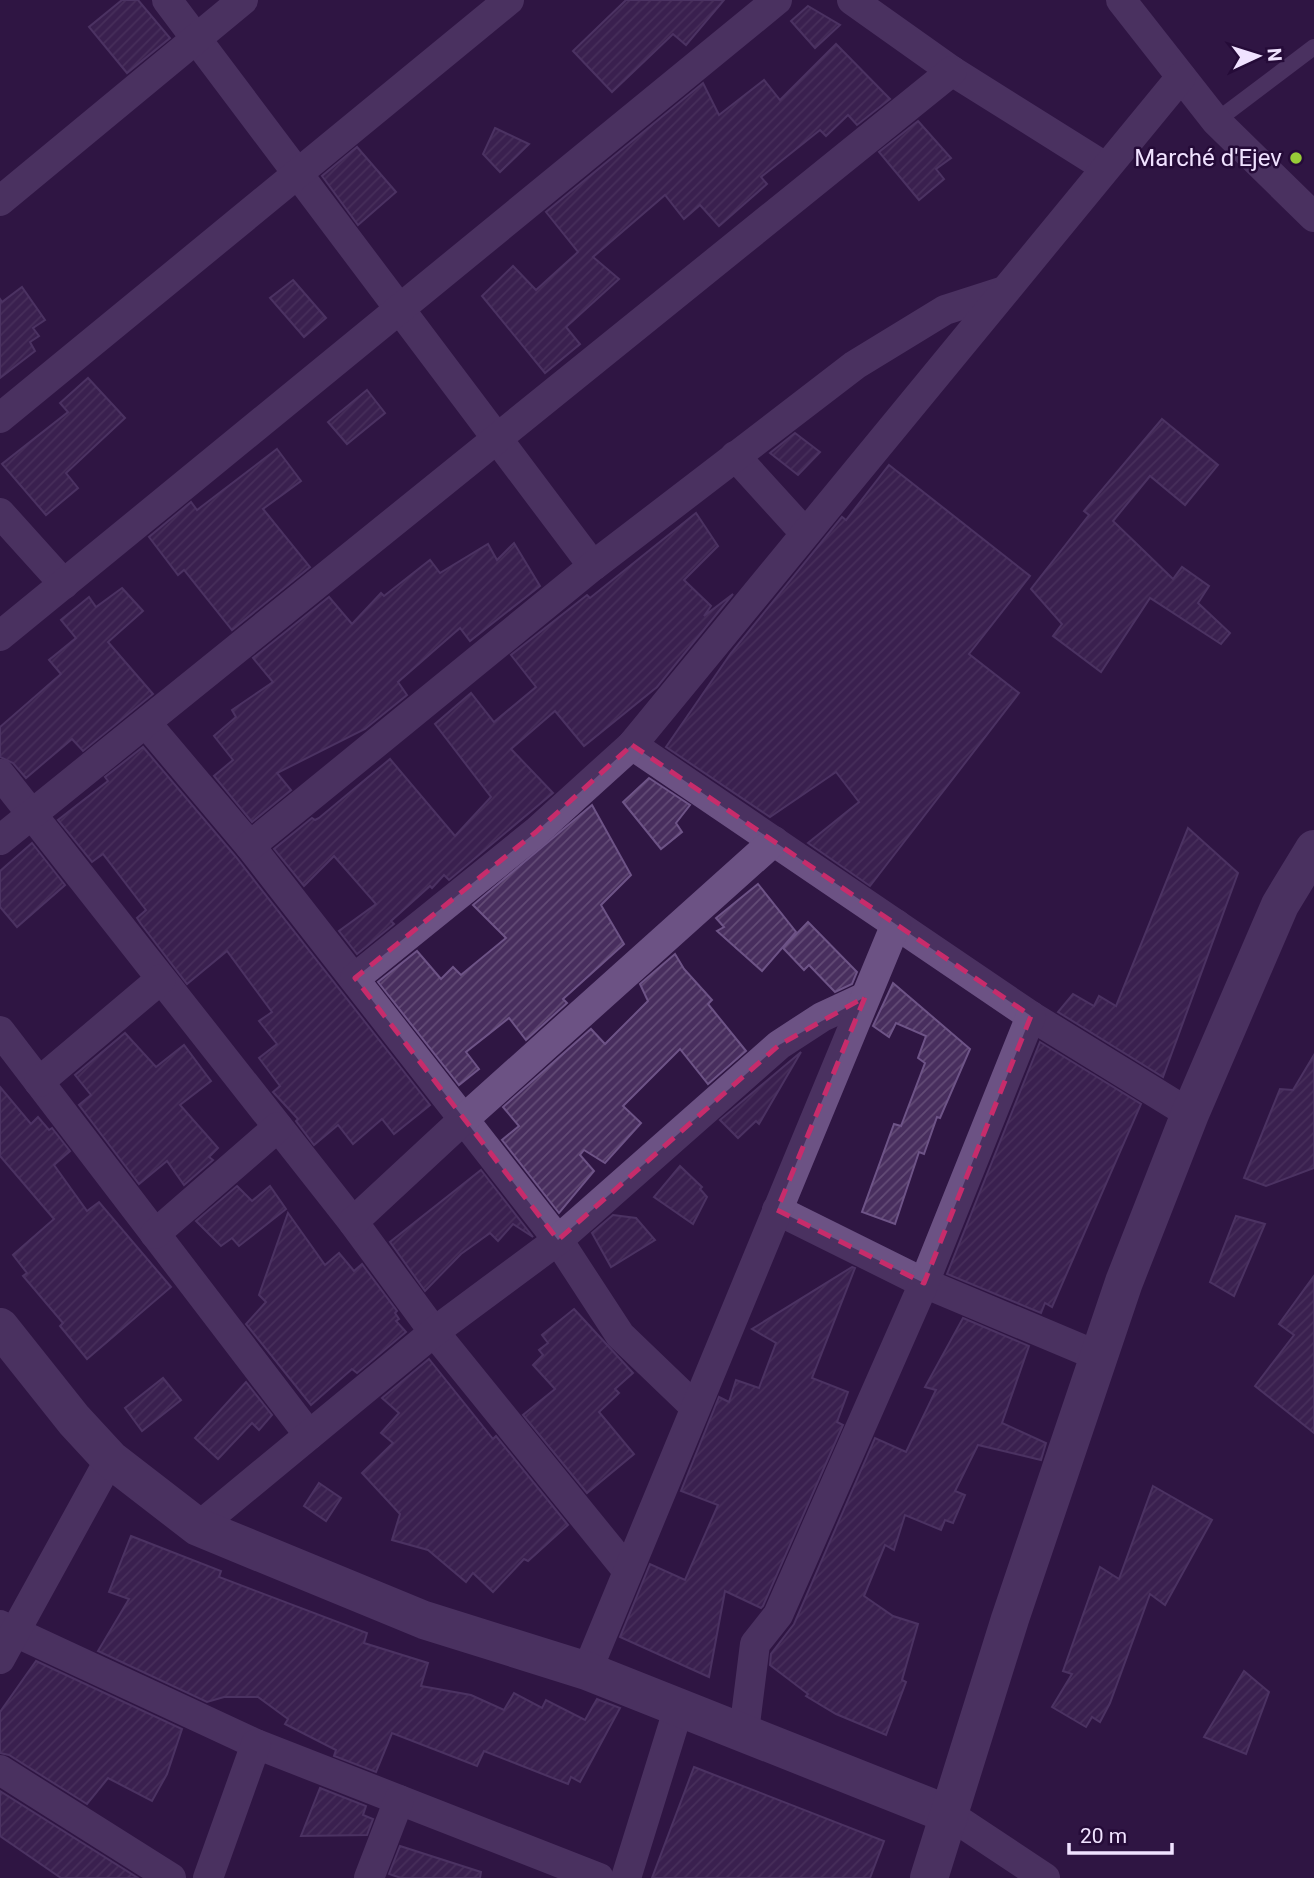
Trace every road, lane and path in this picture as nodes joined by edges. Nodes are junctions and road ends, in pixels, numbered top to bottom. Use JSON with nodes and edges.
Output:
{"nodes":[{"id":1,"x":167,"y":0,"type":"edge"},
{"id":2,"x":243,"y":0,"type":"edge"},
{"id":3,"x":509,"y":0,"type":"edge"},
{"id":4,"x":777,"y":0,"type":"edge"},
{"id":5,"x":852,"y":0,"type":"edge"},
{"id":6,"x":1121,"y":0,"type":"edge"},
{"id":7,"x":196,"y":39,"type":"junction"},
{"id":8,"x":1314,"y":47,"type":"edge"},
{"id":9,"x":952,"y":71,"type":"junction"},
{"id":10,"x":1181,"y":77,"type":"junction"},
{"id":11,"x":1216,"y":121,"type":"junction"},
{"id":12,"x":1105,"y":167,"type":"junction"},
{"id":13,"x":297,"y":174,"type":"junction"},
{"id":14,"x":0,"y":201,"type":"edge"},
{"id":15,"x":1314,"y":217,"type":"edge"},
{"id":16,"x":1001,"y":292,"type":"junction"},
{"id":17,"x":402,"y":307,"type":"junction"},
{"id":18,"x":0,"y":418,"type":"edge"},
{"id":19,"x":499,"y":437,"type":"junction"},
{"id":20,"x":735,"y":456,"type":"junction"},
{"id":21,"x":0,"y":513,"type":"edge"},
{"id":22,"x":805,"y":534,"type":"junction"},
{"id":23,"x":593,"y":566,"type":"junction"},
{"id":24,"x":64,"y":584,"type":"junction"},
{"id":25,"x":0,"y":636,"type":"edge"},
{"id":26,"x":146,"y":723,"type":"junction"},
{"id":27,"x":632,"y":745,"type":"junction"},
{"id":28,"x":0,"y":774,"type":"edge"},
{"id":29,"x":32,"y":814,"type":"junction"},
{"id":30,"x":0,"y":841,"type":"edge"},
{"id":31,"x":774,"y":841,"type":"junction"},
{"id":32,"x":250,"y":846,"type":"junction"},
{"id":33,"x":1314,"y":849,"type":"edge"},
{"id":34,"x":896,"y":924,"type":"junction"},
{"id":35,"x":355,"y":978,"type":"junction"},
{"id":36,"x":161,"y":979,"type":"junction"},
{"id":37,"x":865,"y":997,"type":"junction"},
{"id":38,"x":1031,"y":1016,"type":"junction"},
{"id":39,"x":0,"y":1031,"type":"edge"},
{"id":40,"x":39,"y":1082,"type":"junction"},
{"id":41,"x":1189,"y":1114,"type":"junction"},
{"id":42,"x":464,"y":1119,"type":"junction"},
{"id":43,"x":278,"y":1127,"type":"junction"},
{"id":44,"x":777,"y":1210,"type":"junction"},
{"id":45,"x":353,"y":1222,"type":"junction"},
{"id":46,"x":155,"y":1234,"type":"junction"},
{"id":47,"x":558,"y":1240,"type":"junction"},
{"id":48,"x":924,"y":1283,"type":"junction"},
{"id":49,"x":0,"y":1326,"type":"edge"},
{"id":50,"x":434,"y":1332,"type":"junction"},
{"id":51,"x":1098,"y":1356,"type":"junction"},
{"id":52,"x":695,"y":1407,"type":"junction"},
{"id":53,"x":309,"y":1435,"type":"junction"},
{"id":54,"x":110,"y":1459,"type":"junction"},
{"id":55,"x":198,"y":1527,"type":"junction"},
{"id":56,"x":627,"y":1570,"type":"junction"},
{"id":57,"x":8,"y":1629,"type":"edge"},
{"id":58,"x":0,"y":1659,"type":"edge"},
{"id":59,"x":587,"y":1671,"type":"junction"},
{"id":60,"x":679,"y":1707,"type":"junction"},
{"id":61,"x":744,"y":1732,"type":"junction"},
{"id":62,"x":256,"y":1744,"type":"junction"},
{"id":63,"x":0,"y":1770,"type":"edge"},
{"id":64,"x":399,"y":1800,"type":"junction"},
{"id":65,"x":950,"y":1815,"type":"junction"},
{"id":66,"x":171,"y":1878,"type":"edge"},
{"id":67,"x":208,"y":1878,"type":"edge"},
{"id":68,"x":369,"y":1878,"type":"edge"},
{"id":69,"x":599,"y":1878,"type":"edge"},
{"id":70,"x":626,"y":1878,"type":"edge"},
{"id":71,"x":929,"y":1878,"type":"edge"},
{"id":72,"x":1045,"y":1878,"type":"edge"}],
"edges":[{"from":1,"to":7,"type":"street"},
{"from":2,"to":7,"type":"street"},
{"from":3,"to":13,"type":"street"},
{"from":4,"to":17,"type":"street"},
{"from":5,"to":9,"type":"street"},
{"from":6,"to":10,"type":"street"},
{"from":7,"to":13,"type":"street"},
{"from":7,"to":14,"type":"street"},
{"from":8,"to":11,"type":"lane"},
{"from":9,"to":12,"type":"street"},
{"from":9,"to":19,"type":"street"},
{"from":10,"to":11,"type":"street"},
{"from":10,"to":12,"type":"street"},
{"from":11,"to":15,"type":"street"},
{"from":12,"to":16,"type":"street"},
{"from":13,"to":17,"type":"street"},
{"from":13,"to":18,"type":"street"},
{"from":16,"to":20,"type":"street"},
{"from":16,"to":22,"type":"street"},
{"from":17,"to":19,"type":"street"},
{"from":17,"to":24,"type":"street"},
{"from":19,"to":23,"type":"street"},
{"from":19,"to":26,"type":"street"},
{"from":20,"to":22,"type":"street"},
{"from":20,"to":23,"type":"street"},
{"from":21,"to":24,"type":"street"},
{"from":22,"to":27,"type":"street"},
{"from":23,"to":32,"type":"street"},
{"from":24,"to":25,"type":"street"},
{"from":26,"to":29,"type":"street"},
{"from":26,"to":32,"type":"street"},
{"from":27,"to":31,"type":"street"},
{"from":27,"to":35,"type":"street"},
{"from":28,"to":29,"type":"street"},
{"from":29,"to":30,"type":"street"},
{"from":29,"to":36,"type":"street"},
{"from":31,"to":34,"type":"street"},
{"from":31,"to":42,"type":"street"},
{"from":32,"to":35,"type":"street"},
{"from":33,"to":41,"type":"main road"},
{"from":34,"to":37,"type":"street"},
{"from":34,"to":38,"type":"street"},
{"from":35,"to":42,"type":"street"},
{"from":36,"to":40,"type":"street"},
{"from":36,"to":43,"type":"street"},
{"from":37,"to":44,"type":"street"},
{"from":37,"to":47,"type":"street"},
{"from":38,"to":41,"type":"street"},
{"from":38,"to":48,"type":"street"},
{"from":39,"to":40,"type":"street"},
{"from":40,"to":46,"type":"street"},
{"from":41,"to":51,"type":"main road"},
{"from":42,"to":45,"type":"street"},
{"from":42,"to":47,"type":"street"},
{"from":43,"to":45,"type":"street"},
{"from":43,"to":46,"type":"street"},
{"from":44,"to":48,"type":"street"},
{"from":44,"to":52,"type":"street"},
{"from":45,"to":50,"type":"street"},
{"from":46,"to":53,"type":"street"},
{"from":47,"to":50,"type":"street"},
{"from":47,"to":52,"type":"street"},
{"from":48,"to":51,"type":"street"},
{"from":48,"to":61,"type":"street"},
{"from":49,"to":54,"type":"main road"},
{"from":50,"to":53,"type":"street"},
{"from":50,"to":56,"type":"street"},
{"from":51,"to":65,"type":"main road"},
{"from":52,"to":56,"type":"street"},
{"from":53,"to":55,"type":"street"},
{"from":54,"to":55,"type":"main road"},
{"from":54,"to":57,"type":"street"},
{"from":55,"to":59,"type":"main road"},
{"from":56,"to":59,"type":"street"},
{"from":57,"to":58,"type":"street"},
{"from":57,"to":62,"type":"street"},
{"from":59,"to":60,"type":"main road"},
{"from":60,"to":61,"type":"main road"},
{"from":60,"to":70,"type":"street"},
{"from":61,"to":65,"type":"main road"},
{"from":62,"to":64,"type":"street"},
{"from":62,"to":67,"type":"street"},
{"from":63,"to":66,"type":"street"},
{"from":64,"to":68,"type":"street"},
{"from":64,"to":69,"type":"street"},
{"from":65,"to":71,"type":"main road"},
{"from":65,"to":72,"type":"street"}]}
